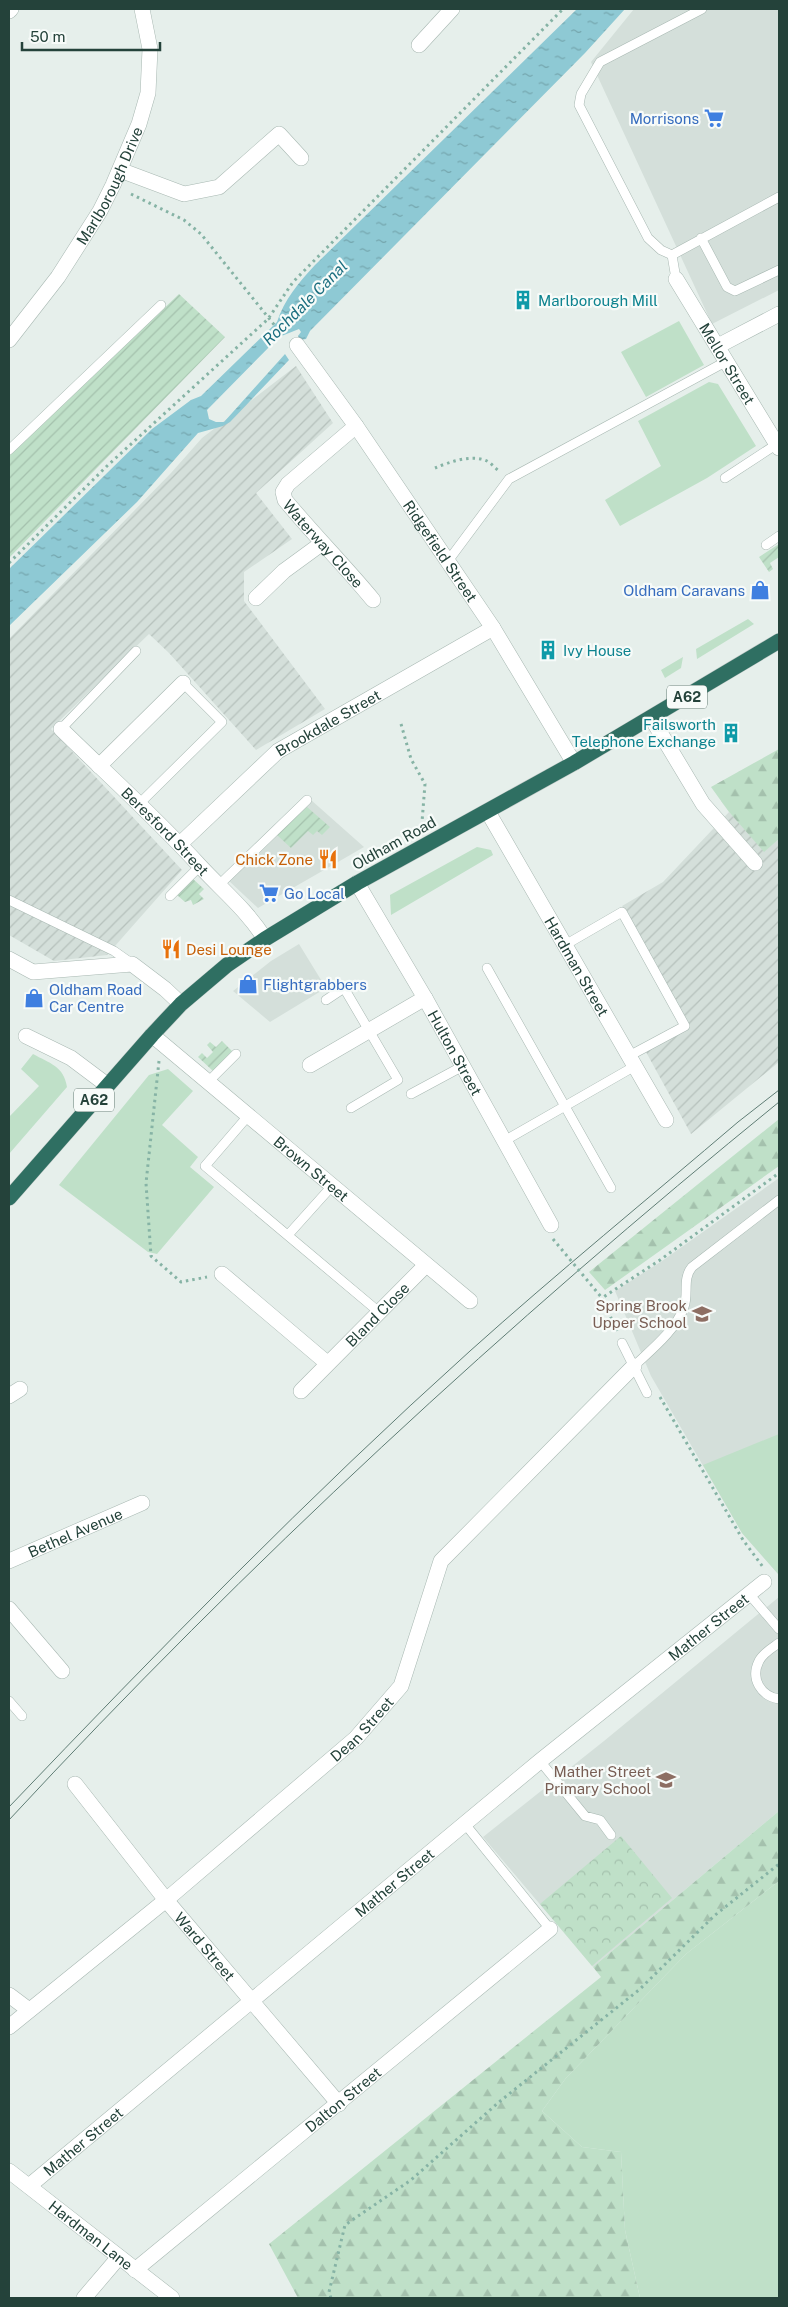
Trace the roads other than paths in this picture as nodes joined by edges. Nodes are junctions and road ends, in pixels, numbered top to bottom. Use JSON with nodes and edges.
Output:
{"nodes":[{"id":1,"x":142,"y":9,"type":"edge"},
{"id":2,"x":452,"y":9,"type":"edge"},
{"id":3,"x":702,"y":9,"type":"edge"},
{"id":4,"x":419,"y":45,"type":"dead end"},
{"id":5,"x":301,"y":158,"type":"dead end"},
{"id":6,"x":120,"y":170,"type":"junction"},
{"id":7,"x":779,"y":197,"type":"edge"},
{"id":8,"x":701,"y":238,"type":"junction"},
{"id":9,"x":672,"y":255,"type":"junction"},
{"id":10,"x":779,"y":270,"type":"edge"},
{"id":11,"x":676,"y":279,"type":"joint"},
{"id":12,"x":161,"y":305,"type":"dead end"},
{"id":13,"x":779,"y":314,"type":"edge"},
{"id":14,"x":9,"y":340,"type":"edge"},
{"id":15,"x":292,"y":342,"type":"road end"},
{"id":16,"x":718,"y":346,"type":"junction"},
{"id":17,"x":727,"y":361,"type":"junction"},
{"id":18,"x":356,"y":426,"type":"junction"},
{"id":19,"x":778,"y":445,"type":"edge"},
{"id":20,"x":9,"y":450,"type":"edge"},
{"id":21,"x":724,"y":478,"type":"dead end"},
{"id":22,"x":779,"y":536,"type":"edge"},
{"id":23,"x":321,"y":544,"type":"junction"},
{"id":24,"x":766,"y":545,"type":"dead end"},
{"id":25,"x":448,"y":561,"type":"junction"},
{"id":26,"x":256,"y":598,"type":"dead end"},
{"id":27,"x":373,"y":600,"type":"dead end"},
{"id":28,"x":493,"y":628,"type":"junction"},
{"id":29,"x":779,"y":642,"type":"edge"},
{"id":30,"x":136,"y":652,"type":"dead end"},
{"id":31,"x":183,"y":683,"type":"joint"},
{"id":32,"x":652,"y":719,"type":"junction"},
{"id":33,"x":61,"y":730,"type":"joint"},
{"id":34,"x":574,"y":763,"type":"junction"},
{"id":35,"x":99,"y":766,"type":"junction"},
{"id":36,"x":307,"y":800,"type":"dead end"},
{"id":37,"x":139,"y":804,"type":"junction"},
{"id":38,"x":488,"y":812,"type":"junction"},
{"id":39,"x":181,"y":843,"type":"junction"},
{"id":40,"x":755,"y":864,"type":"dead end"},
{"id":41,"x":200,"y":866,"type":"junction"},
{"id":42,"x":220,"y":884,"type":"junction"},
{"id":43,"x":357,"y":884,"type":"junction"},
{"id":44,"x":170,"y":896,"type":"dead end"},
{"id":45,"x":9,"y":900,"type":"edge"},
{"id":46,"x":266,"y":939,"type":"junction"},
{"id":47,"x":565,"y":945,"type":"junction"},
{"id":48,"x":9,"y":959,"type":"edge"},
{"id":49,"x":132,"y":964,"type":"junction"},
{"id":50,"x":487,"y":968,"type":"dead end"},
{"id":51,"x":425,"y":998,"type":"junction"},
{"id":52,"x":326,"y":1000,"type":"dead end"},
{"id":53,"x":181,"y":1004,"type":"junction"},
{"id":54,"x":369,"y":1031,"type":"junction"},
{"id":55,"x":152,"y":1034,"type":"junction"},
{"id":56,"x":26,"y":1036,"type":"dead end"},
{"id":57,"x":236,"y":1054,"type":"dead end"},
{"id":58,"x":632,"y":1061,"type":"junction"},
{"id":59,"x":310,"y":1065,"type":"dead end"},
{"id":60,"x":463,"y":1066,"type":"junction"},
{"id":61,"x":208,"y":1082,"type":"junction"},
{"id":62,"x":107,"y":1085,"type":"junction"},
{"id":63,"x":411,"y":1094,"type":"dead end"},
{"id":64,"x":566,"y":1104,"type":"junction"},
{"id":65,"x":351,"y":1108,"type":"dead end"},
{"id":66,"x":248,"y":1116,"type":"junction"},
{"id":67,"x":666,"y":1120,"type":"dead end"},
{"id":68,"x":504,"y":1141,"type":"junction"},
{"id":69,"x":332,"y":1186,"type":"junction"},
{"id":70,"x":611,"y":1188,"type":"dead end"},
{"id":71,"x":9,"y":1198,"type":"edge"},
{"id":72,"x":779,"y":1200,"type":"edge"},
{"id":73,"x":552,"y":1232,"type":"road end"},
{"id":74,"x":288,"y":1235,"type":"junction"},
{"id":75,"x":426,"y":1265,"type":"junction"},
{"id":76,"x":222,"y":1274,"type":"road end"},
{"id":77,"x":470,"y":1301,"type":"dead end"},
{"id":78,"x":378,"y":1312,"type":"junction"},
{"id":79,"x":622,"y":1343,"type":"road end"},
{"id":80,"x":327,"y":1363,"type":"junction"},
{"id":81,"x":634,"y":1366,"type":"junction"},
{"id":82,"x":301,"y":1392,"type":"dead end"},
{"id":83,"x":647,"y":1393,"type":"dead end"},
{"id":84,"x":142,"y":1502,"type":"dead end"},
{"id":85,"x":9,"y":1561,"type":"edge"},
{"id":86,"x":764,"y":1582,"type":"road end"},
{"id":87,"x":749,"y":1594,"type":"junction"},
{"id":88,"x":9,"y":1609,"type":"edge"},
{"id":89,"x":779,"y":1630,"type":"edge"},
{"id":90,"x":779,"y":1643,"type":"edge"},
{"id":91,"x":62,"y":1671,"type":"dead end"},
{"id":92,"x":779,"y":1699,"type":"edge"},
{"id":93,"x":9,"y":1701,"type":"edge"},
{"id":94,"x":22,"y":1716,"type":"dead end"},
{"id":95,"x":540,"y":1761,"type":"junction"},
{"id":96,"x":74,"y":1784,"type":"dead end"},
{"id":97,"x":465,"y":1824,"type":"junction"},
{"id":98,"x":611,"y":1835,"type":"dead end"},
{"id":99,"x":166,"y":1900,"type":"junction"},
{"id":100,"x":550,"y":1929,"type":"joint"},
{"id":101,"x":9,"y":1995,"type":"edge"},
{"id":102,"x":252,"y":2000,"type":"junction"},
{"id":103,"x":29,"y":2010,"type":"junction"},
{"id":104,"x":9,"y":2027,"type":"edge"},
{"id":105,"x":339,"y":2104,"type":"junction"},
{"id":106,"x":9,"y":2171,"type":"edge"},
{"id":107,"x":29,"y":2186,"type":"junction"},
{"id":108,"x":118,"y":2257,"type":"junction"},
{"id":109,"x":135,"y":2270,"type":"junction"},
{"id":110,"x":84,"y":2298,"type":"edge"},
{"id":111,"x":172,"y":2298,"type":"edge"}],
"edges":[{"from":1,"to":6,"type":"street","name":"Marlborough Drive"},
{"from":2,"to":4,"type":"street"},
{"from":3,"to":9,"type":"lane"},
{"from":5,"to":6,"type":"street"},
{"from":6,"to":14,"type":"street","name":"Marlborough Drive"},
{"from":7,"to":8,"type":"lane"},
{"from":8,"to":9,"type":"lane"},
{"from":8,"to":10,"type":"lane"},
{"from":9,"to":11,"type":"lane"},
{"from":11,"to":16,"type":"street","name":"Mellor Street"},
{"from":12,"to":20,"type":"lane"},
{"from":13,"to":16,"type":"street"},
{"from":15,"to":18,"type":"street","name":"Ridgefield Street"},
{"from":16,"to":17,"type":"street","name":"Mellor Street"},
{"from":17,"to":19,"type":"street","name":"Mellor Street"},
{"from":17,"to":25,"type":"lane"},
{"from":18,"to":23,"type":"street","name":"Waterway Close"},
{"from":18,"to":25,"type":"street","name":"Ridgefield Street"},
{"from":19,"to":21,"type":"lane"},
{"from":22,"to":24,"type":"lane"},
{"from":23,"to":26,"type":"street"},
{"from":23,"to":27,"type":"street","name":"Waterway Close"},
{"from":25,"to":28,"type":"street","name":"Ridgefield Street"},
{"from":28,"to":34,"type":"street","name":"Ridgefield Street"},
{"from":28,"to":39,"type":"street","name":"Brookdale Street"},
{"from":29,"to":32,"type":"highway","name":"Oldham Road","number":"A62"},
{"from":30,"to":33,"type":"lane"},
{"from":31,"to":35,"type":"street"},
{"from":31,"to":37,"type":"lane"},
{"from":32,"to":34,"type":"highway","name":"Oldham Road","number":"A62"},
{"from":32,"to":40,"type":"street"},
{"from":33,"to":35,"type":"street","name":"Beresford Street"},
{"from":34,"to":38,"type":"highway","name":"Oldham Road","number":"A62"},
{"from":35,"to":37,"type":"street","name":"Beresford Street"},
{"from":36,"to":42,"type":"lane"},
{"from":37,"to":39,"type":"street","name":"Beresford Street"},
{"from":38,"to":43,"type":"highway","name":"Oldham Road","number":"A62"},
{"from":38,"to":47,"type":"street","name":"Hardman Street"},
{"from":39,"to":41,"type":"street","name":"Beresford Street"},
{"from":41,"to":42,"type":"street","name":"Beresford Street"},
{"from":41,"to":44,"type":"lane"},
{"from":42,"to":46,"type":"street","name":"Beresford Street"},
{"from":43,"to":46,"type":"highway","name":"Oldham Road","number":"A62"},
{"from":43,"to":51,"type":"street","name":"Hulton Street"},
{"from":45,"to":49,"type":"lane"},
{"from":46,"to":53,"type":"highway","name":"Oldham Road","number":"A62"},
{"from":47,"to":58,"type":"street","name":"Hardman Street"},
{"from":47,"to":58,"type":"lane"},
{"from":48,"to":49,"type":"street"},
{"from":49,"to":53,"type":"street"},
{"from":50,"to":64,"type":"lane"},
{"from":51,"to":54,"type":"street"},
{"from":51,"to":60,"type":"street","name":"Hulton Street"},
{"from":52,"to":54,"type":"lane"},
{"from":53,"to":55,"type":"highway","name":"Oldham Road","number":"A62"},
{"from":54,"to":59,"type":"street"},
{"from":54,"to":65,"type":"lane"},
{"from":55,"to":61,"type":"street","name":"Brown Street"},
{"from":55,"to":62,"type":"highway","name":"Oldham Road","number":"A62"},
{"from":56,"to":62,"type":"street"},
{"from":57,"to":61,"type":"lane"},
{"from":58,"to":64,"type":"lane"},
{"from":58,"to":67,"type":"street","name":"Hardman Street"},
{"from":60,"to":63,"type":"lane"},
{"from":60,"to":68,"type":"street","name":"Hulton Street"},
{"from":61,"to":66,"type":"street","name":"Brown Street"},
{"from":62,"to":71,"type":"highway","name":"Oldham Road","number":"A62"},
{"from":64,"to":68,"type":"lane"},
{"from":64,"to":70,"type":"lane"},
{"from":66,"to":69,"type":"street","name":"Brown Street"},
{"from":66,"to":74,"type":"lane"},
{"from":68,"to":73,"type":"street","name":"Hulton Street"},
{"from":69,"to":74,"type":"lane"},
{"from":69,"to":75,"type":"street","name":"Brown Street"},
{"from":72,"to":81,"type":"lane"},
{"from":74,"to":78,"type":"lane"},
{"from":75,"to":77,"type":"street","name":"Brown Street"},
{"from":75,"to":78,"type":"street","name":"Bland Close"},
{"from":76,"to":80,"type":"street"},
{"from":78,"to":80,"type":"street","name":"Bland Close"},
{"from":79,"to":81,"type":"lane"},
{"from":80,"to":82,"type":"street","name":"Bland Close"},
{"from":81,"to":83,"type":"lane"},
{"from":81,"to":99,"type":"street","name":"Dean Street"},
{"from":84,"to":85,"type":"street","name":"Bethel Avenue"},
{"from":86,"to":87,"type":"street","name":"Mather Street"},
{"from":87,"to":89,"type":"lane"},
{"from":87,"to":95,"type":"street","name":"Mather Street"},
{"from":88,"to":91,"type":"street"},
{"from":90,"to":92,"type":"lane"},
{"from":93,"to":94,"type":"lane"},
{"from":95,"to":97,"type":"street","name":"Mather Street"},
{"from":95,"to":98,"type":"lane"},
{"from":96,"to":99,"type":"street","name":"Ward Street"},
{"from":97,"to":100,"type":"lane"},
{"from":97,"to":102,"type":"street","name":"Mather Street"},
{"from":99,"to":102,"type":"street","name":"Ward Street"},
{"from":99,"to":103,"type":"street","name":"Dean Street"},
{"from":100,"to":105,"type":"street","name":"Dalton Street"},
{"from":101,"to":103,"type":"street"},
{"from":102,"to":105,"type":"street","name":"Ward Street"},
{"from":102,"to":107,"type":"street","name":"Mather Street"},
{"from":103,"to":104,"type":"street","name":"Dean Street"},
{"from":105,"to":109,"type":"street","name":"Dalton Street"},
{"from":106,"to":107,"type":"street","name":"Hardman Lane"},
{"from":107,"to":108,"type":"street","name":"Hardman Lane"},
{"from":108,"to":109,"type":"street","name":"Hardman Lane"},
{"from":108,"to":110,"type":"street"},
{"from":109,"to":111,"type":"street","name":"Hardman Lane"}]}
